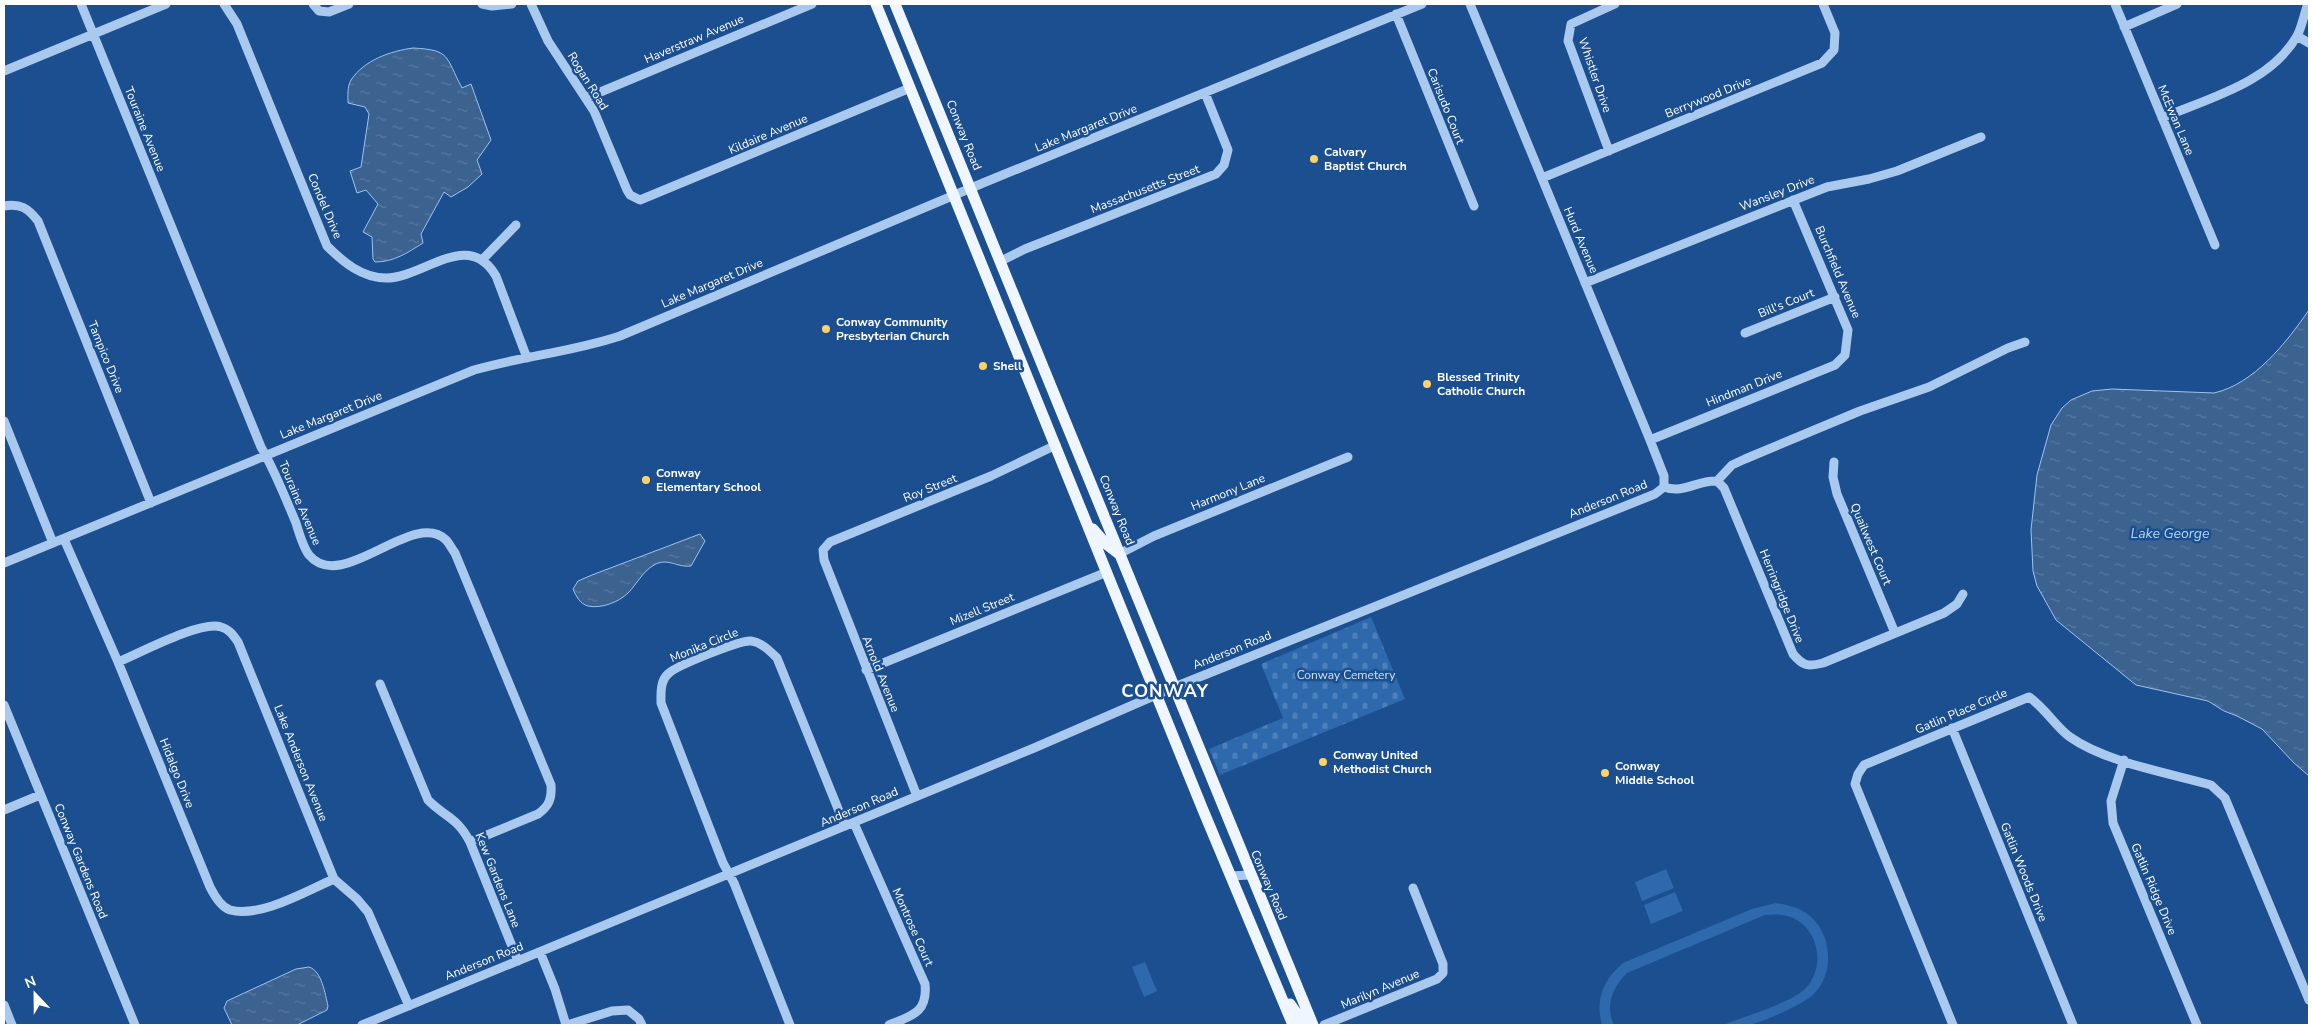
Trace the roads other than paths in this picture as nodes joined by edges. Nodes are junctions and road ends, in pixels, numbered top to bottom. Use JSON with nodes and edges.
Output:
{"nodes":[{"id":1,"x":81,"y":4,"type":"edge"},
{"id":2,"x":166,"y":4,"type":"edge"},
{"id":3,"x":224,"y":4,"type":"edge"},
{"id":4,"x":349,"y":4,"type":"edge"},
{"id":5,"x":482,"y":4,"type":"edge"},
{"id":6,"x":512,"y":4,"type":"edge"},
{"id":7,"x":531,"y":4,"type":"edge"},
{"id":8,"x":812,"y":4,"type":"edge"},
{"id":9,"x":876,"y":4,"type":"edge"},
{"id":10,"x":895,"y":4,"type":"edge"},
{"id":11,"x":1422,"y":4,"type":"edge"},
{"id":12,"x":1470,"y":4,"type":"edge"},
{"id":13,"x":1615,"y":4,"type":"edge"},
{"id":14,"x":1823,"y":4,"type":"edge"},
{"id":15,"x":2115,"y":4,"type":"edge"},
{"id":16,"x":2176,"y":4,"type":"edge"},
{"id":17,"x":2308,"y":4,"type":"edge"},
{"id":18,"x":316,"y":8,"type":"edge"},
{"id":19,"x":1396,"y":14,"type":"junction"},
{"id":20,"x":2124,"y":26,"type":"junction"},
{"id":21,"x":93,"y":35,"type":"junction"},
{"id":22,"x":2297,"y":36,"type":"junction"},
{"id":23,"x":2309,"y":43,"type":"edge"},
{"id":24,"x":4,"y":71,"type":"edge"},
{"id":25,"x":910,"y":88,"type":"junction"},
{"id":26,"x":1205,"y":93,"type":"junction"},
{"id":27,"x":586,"y":98,"type":"junction"},
{"id":28,"x":2162,"y":118,"type":"junction"},
{"id":29,"x":1981,"y":137,"type":"dead end"},
{"id":30,"x":1609,"y":151,"type":"junction"},
{"id":31,"x":1542,"y":178,"type":"junction"},
{"id":32,"x":971,"y":189,"type":"junction"},
{"id":33,"x":954,"y":196,"type":"junction"},
{"id":34,"x":635,"y":198,"type":"joint"},
{"id":35,"x":1794,"y":200,"type":"junction"},
{"id":36,"x":4,"y":206,"type":"edge"},
{"id":37,"x":1474,"y":206,"type":"dead end"},
{"id":38,"x":516,"y":225,"type":"dead end"},
{"id":39,"x":2215,"y":245,"type":"dead end"},
{"id":40,"x":482,"y":260,"type":"junction"},
{"id":41,"x":1000,"y":261,"type":"junction"},
{"id":42,"x":1585,"y":283,"type":"junction"},
{"id":43,"x":1835,"y":296,"type":"junction"},
{"id":44,"x":1746,"y":333,"type":"dead end"},
{"id":45,"x":2025,"y":342,"type":"dead end"},
{"id":46,"x":1846,"y":355,"type":"joint"},
{"id":47,"x":527,"y":358,"type":"junction"},
{"id":48,"x":4,"y":421,"type":"edge"},
{"id":49,"x":1650,"y":440,"type":"junction"},
{"id":50,"x":1056,"y":445,"type":"junction"},
{"id":51,"x":266,"y":456,"type":"junction"},
{"id":52,"x":1348,"y":457,"type":"dead end"},
{"id":53,"x":1834,"y":462,"type":"dead end"},
{"id":54,"x":1716,"y":481,"type":"junction"},
{"id":55,"x":1664,"y":487,"type":"junction"},
{"id":56,"x":151,"y":503,"type":"junction"},
{"id":57,"x":1087,"y":522,"type":"junction"},
{"id":58,"x":64,"y":538,"type":"junction"},
{"id":59,"x":53,"y":543,"type":"junction"},
{"id":60,"x":1119,"y":554,"type":"junction"},
{"id":61,"x":824,"y":560,"type":"joint"},
{"id":62,"x":4,"y":563,"type":"edge"},
{"id":63,"x":1107,"y":572,"type":"junction"},
{"id":64,"x":1964,"y":594,"type":"dead end"},
{"id":65,"x":1896,"y":633,"type":"junction"},
{"id":66,"x":118,"y":662,"type":"junction"},
{"id":67,"x":866,"y":670,"type":"junction"},
{"id":68,"x":380,"y":684,"type":"dead end"},
{"id":69,"x":1172,"y":688,"type":"junction"},
{"id":70,"x":1156,"y":695,"type":"junction"},
{"id":71,"x":4,"y":705,"type":"edge"},
{"id":72,"x":1952,"y":728,"type":"junction"},
{"id":73,"x":2124,"y":760,"type":"junction"},
{"id":74,"x":40,"y":795,"type":"junction"},
{"id":75,"x":917,"y":796,"type":"junction"},
{"id":76,"x":4,"y":810,"type":"edge"},
{"id":77,"x":854,"y":822,"type":"junction"},
{"id":78,"x":845,"y":826,"type":"junction"},
{"id":79,"x":470,"y":842,"type":"junction"},
{"id":80,"x":729,"y":874,"type":"junction"},
{"id":81,"x":1250,"y":875,"type":"junction"},
{"id":82,"x":1231,"y":876,"type":"junction"},
{"id":83,"x":334,"y":879,"type":"junction"},
{"id":84,"x":1413,"y":888,"type":"dead end"},
{"id":85,"x":540,"y":952,"type":"junction"},
{"id":86,"x":518,"y":961,"type":"junction"},
{"id":87,"x":1276,"y":982,"type":"junction"},
{"id":88,"x":2309,"y":1000,"type":"edge"},
{"id":89,"x":4,"y":1004,"type":"edge"},
{"id":90,"x":409,"y":1006,"type":"junction"},
{"id":91,"x":12,"y":1025,"type":"edge"},
{"id":92,"x":135,"y":1025,"type":"edge"},
{"id":93,"x":362,"y":1025,"type":"edge"},
{"id":94,"x":566,"y":1025,"type":"edge"},
{"id":95,"x":642,"y":1025,"type":"edge"},
{"id":96,"x":790,"y":1025,"type":"edge"},
{"id":97,"x":889,"y":1025,"type":"edge"},
{"id":98,"x":1293,"y":1025,"type":"edge"},
{"id":99,"x":1305,"y":1025,"type":"edge"},
{"id":100,"x":1313,"y":1025,"type":"edge"},
{"id":101,"x":1324,"y":1025,"type":"edge"},
{"id":102,"x":1952,"y":1025,"type":"edge"},
{"id":103,"x":2073,"y":1025,"type":"edge"},
{"id":104,"x":2197,"y":1025,"type":"edge"}],
"edges":[{"from":1,"to":21,"type":"street","name":"Touraine Avenue"},
{"from":2,"to":21,"type":"street"},
{"from":3,"to":40,"type":"street","name":"Condel Drive"},
{"from":4,"to":18,"type":"street"},
{"from":5,"to":6,"type":"street"},
{"from":7,"to":27,"type":"street","name":"Rogan Road"},
{"from":8,"to":27,"type":"street","name":"Haverstraw Avenue"},
{"from":9,"to":25,"type":"main road"},
{"from":10,"to":32,"type":"main road","name":"Conway Road"},
{"from":11,"to":19,"type":"street","name":"Lake Margaret Drive"},
{"from":12,"to":31,"type":"street","name":"Hurd Avenue"},
{"from":13,"to":30,"type":"street","name":"Whistler Drive"},
{"from":14,"to":30,"type":"street","name":"Berrywood Drive"},
{"from":15,"to":20,"type":"street","name":"McEwan Lane"},
{"from":16,"to":20,"type":"street"},
{"from":17,"to":22,"type":"street"},
{"from":19,"to":26,"type":"street","name":"Lake Margaret Drive"},
{"from":19,"to":37,"type":"street","name":"Carisudo Court"},
{"from":20,"to":28,"type":"street","name":"McEwan Lane"},
{"from":21,"to":24,"type":"street"},
{"from":21,"to":51,"type":"street","name":"Touraine Avenue"},
{"from":22,"to":23,"type":"street"},
{"from":22,"to":28,"type":"street"},
{"from":25,"to":33,"type":"main road"},
{"from":25,"to":34,"type":"street","name":"Kildaire Avenue"},
{"from":26,"to":32,"type":"street","name":"Lake Margaret Drive"},
{"from":26,"to":41,"type":"street","name":"Massachusetts Street"},
{"from":27,"to":34,"type":"street","name":"Rogan Road"},
{"from":28,"to":39,"type":"street","name":"McEwan Lane"},
{"from":29,"to":35,"type":"street","name":"Wansley Drive"},
{"from":30,"to":31,"type":"street","name":"Berrywood Drive"},
{"from":31,"to":42,"type":"street","name":"Hurd Avenue"},
{"from":32,"to":33,"type":"street","name":"Lake Margaret Drive"},
{"from":32,"to":41,"type":"main road","name":"Conway Road"},
{"from":33,"to":47,"type":"street","name":"Lake Margaret Drive"},
{"from":33,"to":50,"type":"main road"},
{"from":35,"to":42,"type":"street","name":"Wansley Drive"},
{"from":35,"to":43,"type":"street","name":"Burchfield Avenue"},
{"from":36,"to":56,"type":"street","name":"Tampico Drive"},
{"from":38,"to":40,"type":"street"},
{"from":40,"to":47,"type":"street"},
{"from":41,"to":60,"type":"main road","name":"Conway Road"},
{"from":42,"to":49,"type":"street","name":"Hurd Avenue"},
{"from":43,"to":44,"type":"street","name":"Bill's Court"},
{"from":43,"to":46,"type":"street","name":"Burchfield Avenue"},
{"from":45,"to":54,"type":"street","name":"Anderson Road"},
{"from":46,"to":49,"type":"street","name":"Hindman Drive"},
{"from":47,"to":51,"type":"street","name":"Lake Margaret Drive"},
{"from":48,"to":59,"type":"street"},
{"from":49,"to":55,"type":"street","name":"Hurd Avenue"},
{"from":50,"to":57,"type":"main road"},
{"from":50,"to":61,"type":"street","name":"Roy Street"},
{"from":51,"to":56,"type":"street","name":"Lake Margaret Drive"},
{"from":51,"to":79,"type":"street","name":"Touraine Avenue"},
{"from":52,"to":60,"type":"street","name":"Harmony Lane"},
{"from":53,"to":65,"type":"street","name":"Quailwest Court"},
{"from":54,"to":55,"type":"street","name":"Anderson Road"},
{"from":54,"to":65,"type":"street","name":"Herringridge Drive"},
{"from":55,"to":69,"type":"street","name":"Anderson Road"},
{"from":56,"to":58,"type":"street","name":"Lake Margaret Drive"},
{"from":57,"to":60,"type":"main road"},
{"from":57,"to":63,"type":"main road"},
{"from":58,"to":59,"type":"street","name":"Lake Margaret Drive"},
{"from":58,"to":66,"type":"street","name":"Hidalgo Drive"},
{"from":59,"to":62,"type":"street","name":"Lake Margaret Drive"},
{"from":60,"to":69,"type":"main road","name":"Conway Road"},
{"from":61,"to":67,"type":"street","name":"Arnold Avenue"},
{"from":63,"to":67,"type":"street","name":"Mizell Street"},
{"from":63,"to":70,"type":"main road"},
{"from":64,"to":65,"type":"street","name":"Herringridge Drive"},
{"from":66,"to":83,"type":"street","name":"Hidalgo Drive"},
{"from":66,"to":83,"type":"street","name":"Lake Anderson Avenue"},
{"from":67,"to":75,"type":"street","name":"Arnold Avenue"},
{"from":68,"to":79,"type":"street","name":"Kew Gardens Lane"},
{"from":69,"to":70,"type":"street","name":"Anderson Road"},
{"from":69,"to":81,"type":"main road","name":"Conway Road"},
{"from":70,"to":75,"type":"street","name":"Anderson Road"},
{"from":70,"to":82,"type":"main road"},
{"from":71,"to":74,"type":"street","name":"Conway Gardens Road"},
{"from":72,"to":73,"type":"street","name":"Gatlin Place Circle"},
{"from":72,"to":102,"type":"street","name":"Gatlin Place Circle"},
{"from":72,"to":103,"type":"street","name":"Gatlin Woods Drive"},
{"from":73,"to":88,"type":"street","name":"Gatlin Place Circle"},
{"from":73,"to":104,"type":"street","name":"Gatlin Ridge Drive"},
{"from":74,"to":76,"type":"street"},
{"from":74,"to":92,"type":"street","name":"Conway Gardens Road"},
{"from":75,"to":77,"type":"street","name":"Anderson Road"},
{"from":77,"to":78,"type":"street","name":"Anderson Road"},
{"from":77,"to":97,"type":"street","name":"Montrose Court"},
{"from":78,"to":80,"type":"street","name":"Anderson Road"},
{"from":78,"to":80,"type":"street","name":"Monika Circle"},
{"from":79,"to":86,"type":"street","name":"Kew Gardens Lane"},
{"from":80,"to":85,"type":"street","name":"Anderson Road"},
{"from":80,"to":96,"type":"street"},
{"from":81,"to":82,"type":"street"},
{"from":81,"to":100,"type":"main road","name":"Conway Road"},
{"from":82,"to":87,"type":"main road"},
{"from":83,"to":90,"type":"street","name":"Lake Anderson Avenue"},
{"from":84,"to":101,"type":"street","name":"Marilyn Avenue"},
{"from":85,"to":86,"type":"street","name":"Anderson Road"},
{"from":85,"to":94,"type":"street"},
{"from":86,"to":90,"type":"street","name":"Anderson Road"},
{"from":87,"to":98,"type":"main road"},
{"from":87,"to":99,"type":"main road"},
{"from":89,"to":91,"type":"street"},
{"from":90,"to":93,"type":"street","name":"Anderson Road"},
{"from":94,"to":95,"type":"street"}]}
